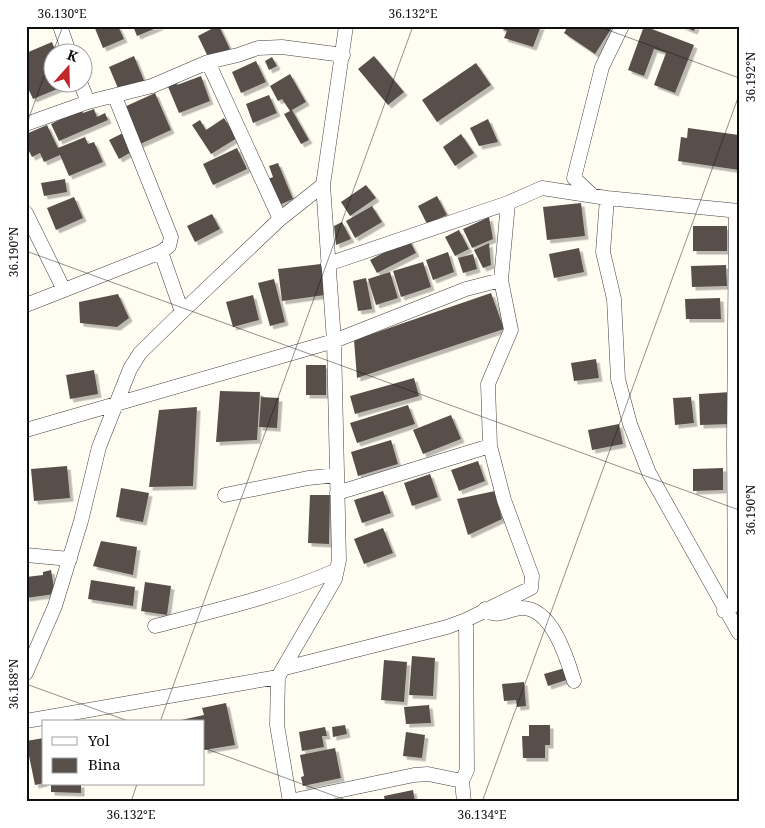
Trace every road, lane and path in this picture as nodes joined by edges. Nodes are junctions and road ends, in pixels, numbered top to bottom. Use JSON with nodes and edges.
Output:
{"nodes":[{"id":1,"x":60,"y":26,"type":"edge"},
{"id":2,"x":346,"y":26,"type":"edge"},
{"id":3,"x":622,"y":26,"type":"edge"},
{"id":4,"x":66,"y":42,"type":"edge"},
{"id":5,"x":343,"y":55,"type":"junction"},
{"id":6,"x":208,"y":62,"type":"junction"},
{"id":7,"x":84,"y":92,"type":"edge"},
{"id":8,"x":115,"y":97,"type":"junction"},
{"id":9,"x":88,"y":102,"type":"junction"},
{"id":10,"x":26,"y":124,"type":"edge"},
{"id":11,"x":323,"y":185,"type":"junction"},
{"id":12,"x":592,"y":196,"type":"junction"},
{"id":13,"x":607,"y":198,"type":"junction"},
{"id":14,"x":508,"y":204,"type":"junction"},
{"id":15,"x":738,"y":211,"type":"edge"},
{"id":16,"x":26,"y":213,"type":"edge"},
{"id":17,"x":280,"y":219,"type":"junction"},
{"id":18,"x":161,"y":252,"type":"junction"},
{"id":19,"x":328,"y":264,"type":"junction"},
{"id":20,"x":501,"y":280,"type":"junction"},
{"id":21,"x":64,"y":290,"type":"junction"},
{"id":22,"x":26,"y":305,"type":"edge"},
{"id":23,"x":182,"y":312,"type":"junction"},
{"id":24,"x":334,"y":341,"type":"junction"},
{"id":25,"x":118,"y":403,"type":"junction"},
{"id":26,"x":26,"y":430,"type":"edge"},
{"id":27,"x":490,"y":446,"type":"junction"},
{"id":28,"x":337,"y":475,"type":"junction"},
{"id":29,"x":337,"y":492,"type":"junction"},
{"id":30,"x":225,"y":495,"type":"dead end"},
{"id":31,"x":26,"y":555,"type":"edge"},
{"id":32,"x":70,"y":559,"type":"junction"},
{"id":33,"x":337,"y":570,"type":"junction"},
{"id":34,"x":485,"y":609,"type":"junction"},
{"id":35,"x":724,"y":610,"type":"junction"},
{"id":36,"x":466,"y":620,"type":"junction"},
{"id":37,"x":155,"y":626,"type":"dead end"},
{"id":38,"x":737,"y":627,"type":"edge"},
{"id":39,"x":26,"y":672,"type":"edge"},
{"id":40,"x":282,"y":672,"type":"junction"},
{"id":41,"x":574,"y":681,"type":"dead end"},
{"id":42,"x":26,"y":721,"type":"edge"},
{"id":43,"x":462,"y":781,"type":"junction"},
{"id":44,"x":290,"y":802,"type":"edge"},
{"id":45,"x":464,"y":802,"type":"edge"}],
"edges":[{"from":1,"to":4,"type":"street"},
{"from":2,"to":5,"type":"street"},
{"from":3,"to":12,"type":"street"},
{"from":5,"to":6,"type":"street"},
{"from":5,"to":11,"type":"street"},
{"from":6,"to":8,"type":"street"},
{"from":6,"to":17,"type":"street"},
{"from":7,"to":9,"type":"street"},
{"from":8,"to":9,"type":"street"},
{"from":8,"to":18,"type":"street"},
{"from":9,"to":10,"type":"street"},
{"from":11,"to":17,"type":"street"},
{"from":11,"to":19,"type":"street"},
{"from":12,"to":13,"type":"street"},
{"from":12,"to":14,"type":"street"},
{"from":13,"to":15,"type":"street"},
{"from":13,"to":35,"type":"street"},
{"from":14,"to":19,"type":"street"},
{"from":14,"to":20,"type":"street"},
{"from":15,"to":35,"type":"street"},
{"from":16,"to":21,"type":"street"},
{"from":17,"to":23,"type":"street"},
{"from":18,"to":21,"type":"street"},
{"from":18,"to":23,"type":"street"},
{"from":19,"to":24,"type":"street"},
{"from":20,"to":24,"type":"street"},
{"from":20,"to":27,"type":"street"},
{"from":21,"to":22,"type":"street"},
{"from":23,"to":25,"type":"street"},
{"from":24,"to":25,"type":"street"},
{"from":24,"to":28,"type":"street"},
{"from":25,"to":26,"type":"street"},
{"from":25,"to":32,"type":"street"},
{"from":27,"to":29,"type":"street"},
{"from":27,"to":34,"type":"street"},
{"from":28,"to":29,"type":"street"},
{"from":28,"to":30,"type":"street"},
{"from":29,"to":33,"type":"street"},
{"from":31,"to":32,"type":"street"},
{"from":32,"to":39,"type":"street"},
{"from":33,"to":37,"type":"street"},
{"from":33,"to":40,"type":"street"},
{"from":34,"to":36,"type":"street"},
{"from":34,"to":41,"type":"street"},
{"from":35,"to":38,"type":"street"},
{"from":36,"to":40,"type":"street"},
{"from":36,"to":43,"type":"street"},
{"from":40,"to":42,"type":"street"},
{"from":40,"to":44,"type":"street"},
{"from":43,"to":44,"type":"street"},
{"from":43,"to":45,"type":"street"}]}
